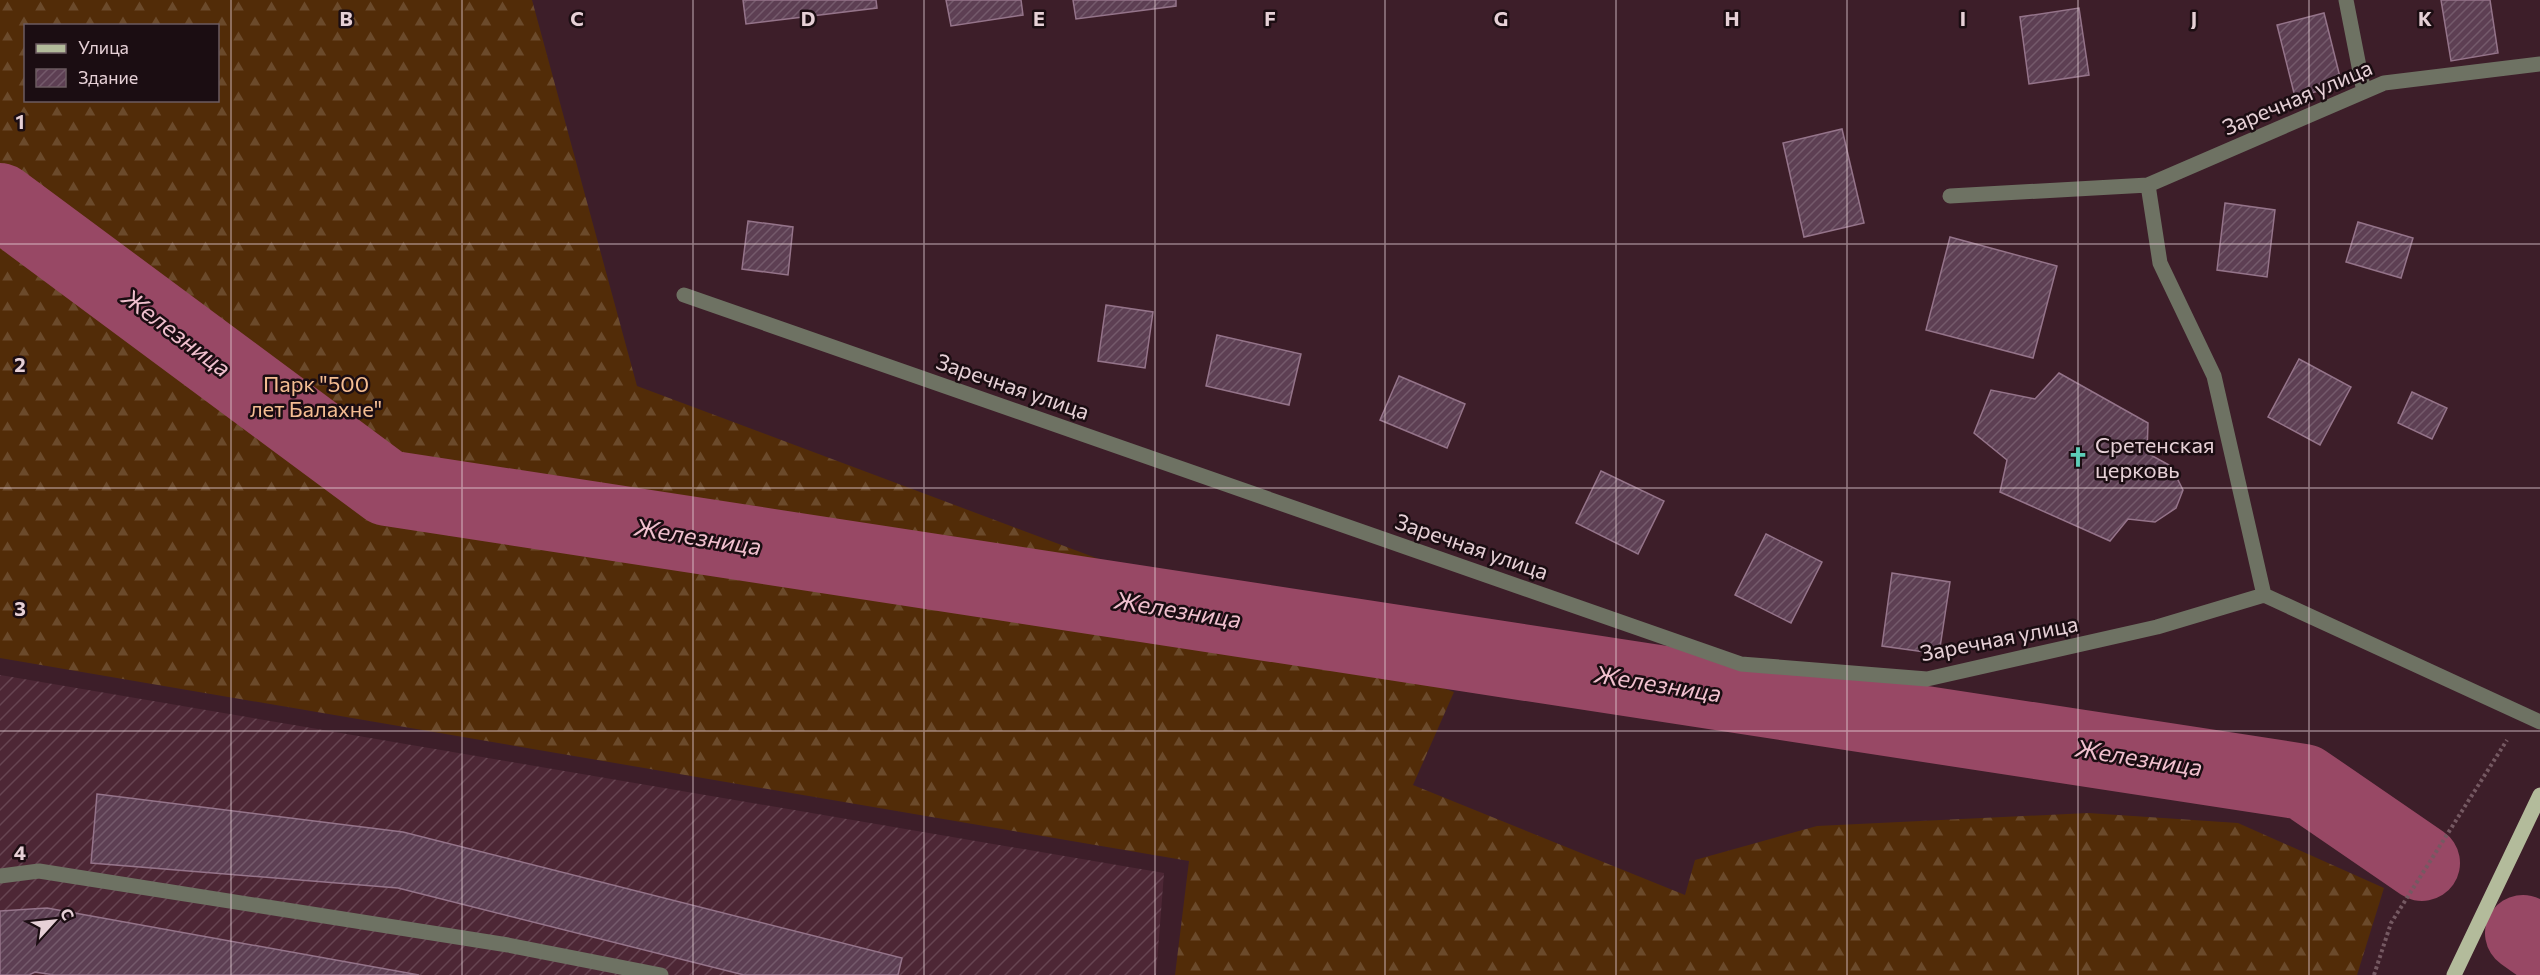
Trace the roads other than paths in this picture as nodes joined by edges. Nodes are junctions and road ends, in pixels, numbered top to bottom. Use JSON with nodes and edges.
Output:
{"nodes":[{"id":1,"x":2346,"y":0,"type":"edge"},
{"id":2,"x":2540,"y":64,"type":"edge"},
{"id":3,"x":2364,"y":92,"type":"junction"},
{"id":4,"x":2148,"y":185,"type":"junction"},
{"id":5,"x":1950,"y":196,"type":"dead end"},
{"id":6,"x":684,"y":295,"type":"dead end"},
{"id":7,"x":2264,"y":595,"type":"junction"},
{"id":8,"x":2540,"y":722,"type":"edge"},
{"id":9,"x":2540,"y":795,"type":"edge"},
{"id":10,"x":0,"y":876,"type":"edge"},
{"id":11,"x":661,"y":975,"type":"edge"},
{"id":12,"x":2454,"y":975,"type":"edge"}],
"edges":[{"from":1,"to":3,"type":"street"},
{"from":2,"to":3,"type":"street","name":"Заречная улица"},
{"from":3,"to":4,"type":"street","name":"Заречная улица"},
{"from":4,"to":5,"type":"street","name":"Заречная улица"},
{"from":4,"to":7,"type":"street"},
{"from":6,"to":7,"type":"street","name":"Заречная улица"},
{"from":7,"to":8,"type":"street"},
{"from":9,"to":12,"type":"main road"},
{"from":10,"to":11,"type":"street"}]}
